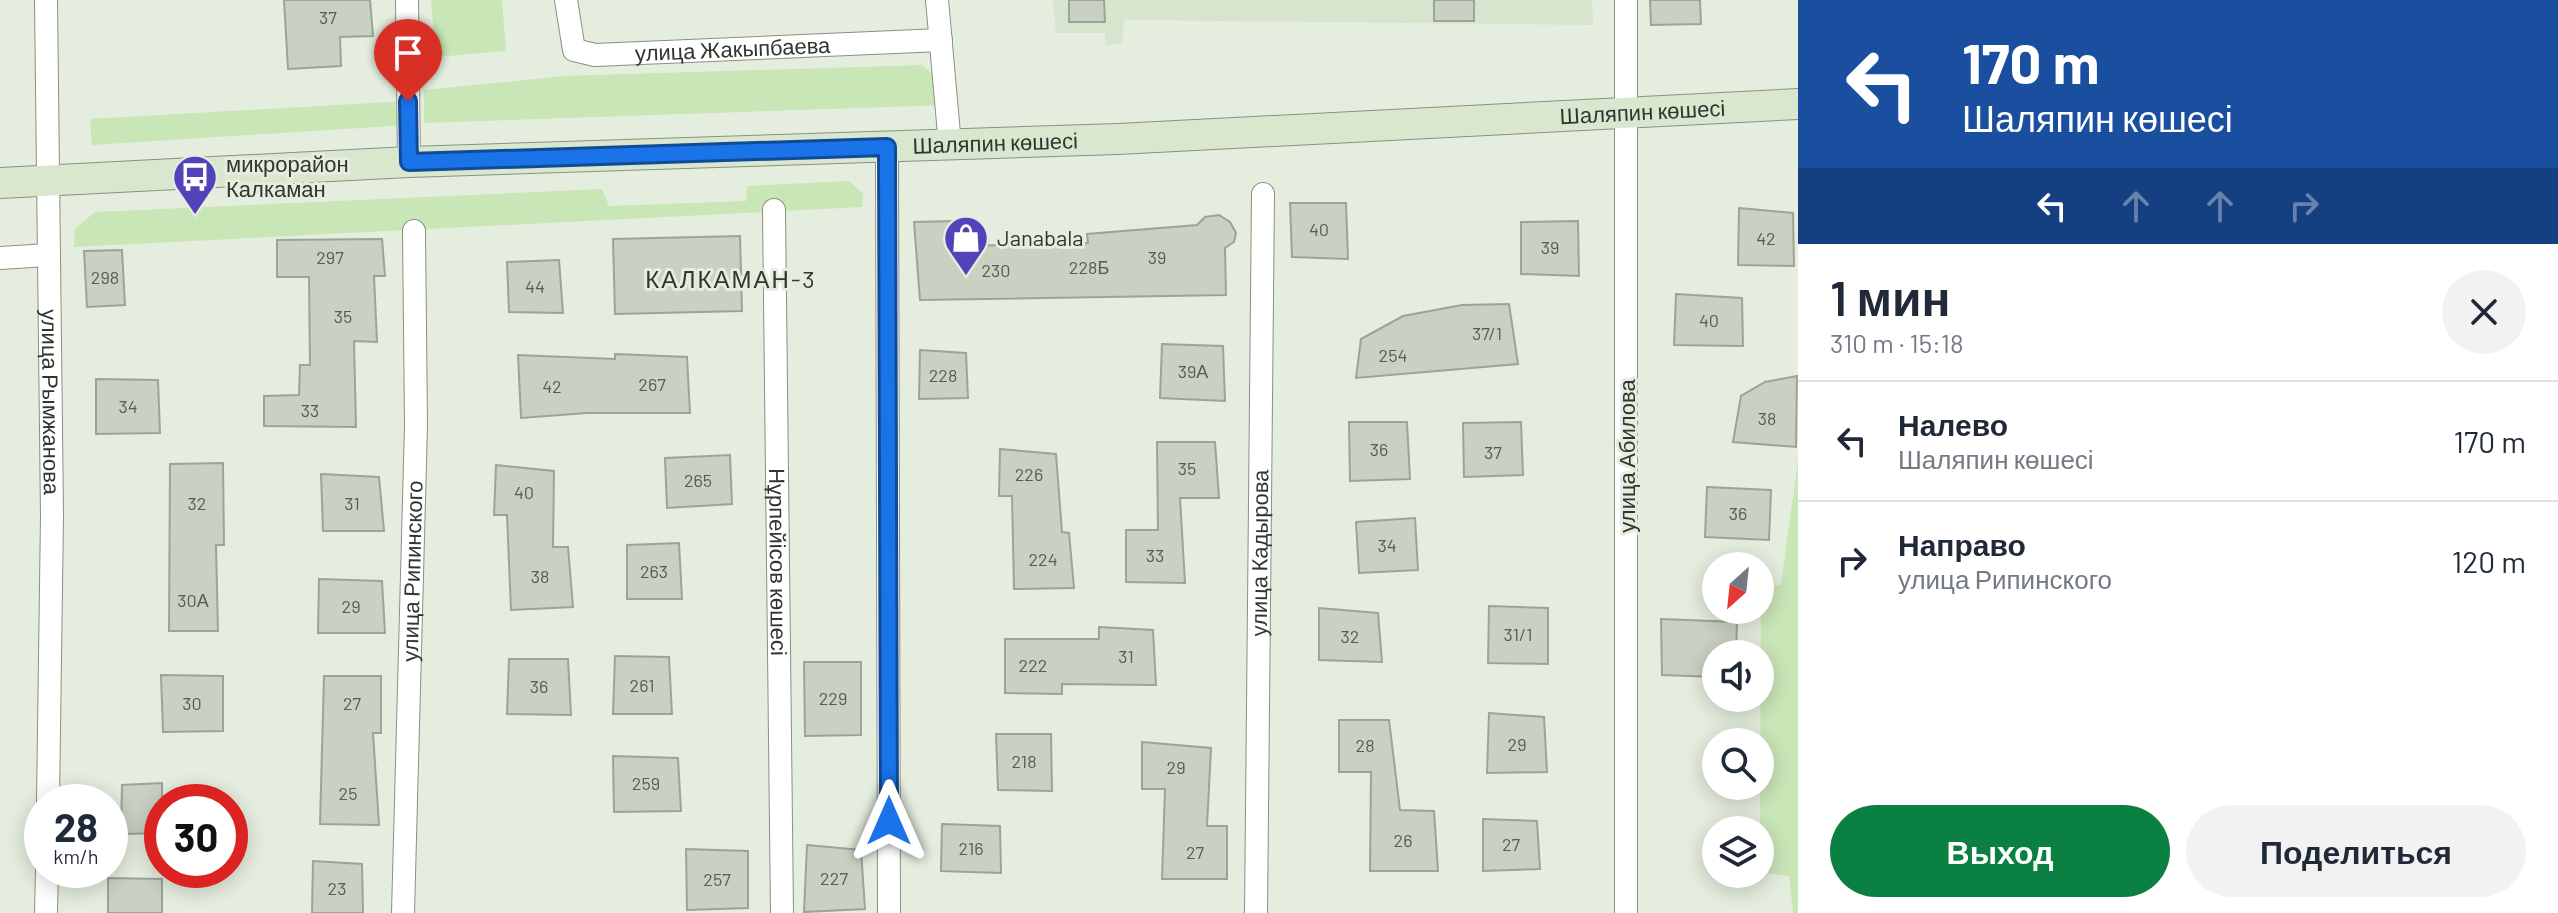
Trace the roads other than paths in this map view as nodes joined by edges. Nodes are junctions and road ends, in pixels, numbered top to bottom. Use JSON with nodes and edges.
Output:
{"nodes":[{"id":1,"x":46,"y":0,"type":"edge"},
{"id":2,"x":407,"y":0,"type":"edge"},
{"id":3,"x":566,"y":0,"type":"edge"},
{"id":4,"x":937,"y":0,"type":"edge"},
{"id":5,"x":1626,"y":0,"type":"edge"},
{"id":6,"x":941,"y":40,"type":"junction"},
{"id":7,"x":1798,"y":104,"type":"edge"},
{"id":8,"x":1626,"y":111,"type":"junction"},
{"id":9,"x":950,"y":145,"type":"junction"},
{"id":10,"x":887,"y":147,"type":"junction"},
{"id":11,"x":409,"y":162,"type":"junction"},
{"id":12,"x":47,"y":182,"type":"junction"},
{"id":13,"x":0,"y":183,"type":"edge"},
{"id":14,"x":1263,"y":194,"type":"dead end"},
{"id":15,"x":774,"y":210,"type":"dead end"},
{"id":16,"x":414,"y":231,"type":"dead end"},
{"id":17,"x":48,"y":255,"type":"junction"},
{"id":18,"x":0,"y":258,"type":"edge"},
{"id":19,"x":48,"y":784,"type":"edge"},
{"id":20,"x":47,"y":888,"type":"edge"},
{"id":21,"x":46,"y":913,"type":"edge"},
{"id":22,"x":403,"y":913,"type":"edge"},
{"id":23,"x":782,"y":913,"type":"edge"},
{"id":24,"x":889,"y":913,"type":"edge"},
{"id":25,"x":1256,"y":913,"type":"edge"},
{"id":26,"x":1626,"y":913,"type":"edge"}],
"edges":[{"from":1,"to":12,"type":"street","name":"улица Рымжанова"},
{"from":2,"to":11,"type":"street"},
{"from":3,"to":6,"type":"street","name":"улица Жакыпбаева"},
{"from":4,"to":6,"type":"street"},
{"from":5,"to":8,"type":"street","name":"улица Абилова"},
{"from":6,"to":9,"type":"street"},
{"from":7,"to":8,"type":"main road","name":"Шаляпин көшесі"},
{"from":8,"to":9,"type":"main road","name":"Шаляпин көшесі"},
{"from":8,"to":26,"type":"street","name":"улица Абилова"},
{"from":9,"to":10,"type":"main road","name":"Шаляпин көшесі"},
{"from":10,"to":11,"type":"main road","name":"Шаляпин көшесі"},
{"from":10,"to":24,"type":"street"},
{"from":11,"to":12,"type":"main road","name":"Шаляпин көшесі"},
{"from":12,"to":13,"type":"main road","name":"Шаляпин көшесі"},
{"from":12,"to":17,"type":"street","name":"улица Рымжанова"},
{"from":14,"to":25,"type":"street","name":"улица Кадырова"},
{"from":15,"to":23,"type":"street","name":"Нұрпейісов көшесі"},
{"from":16,"to":22,"type":"street","name":"улица Рипинского"},
{"from":17,"to":18,"type":"street"},
{"from":17,"to":19,"type":"street","name":"улица Рымжанова"},
{"from":20,"to":21,"type":"street"}]}
